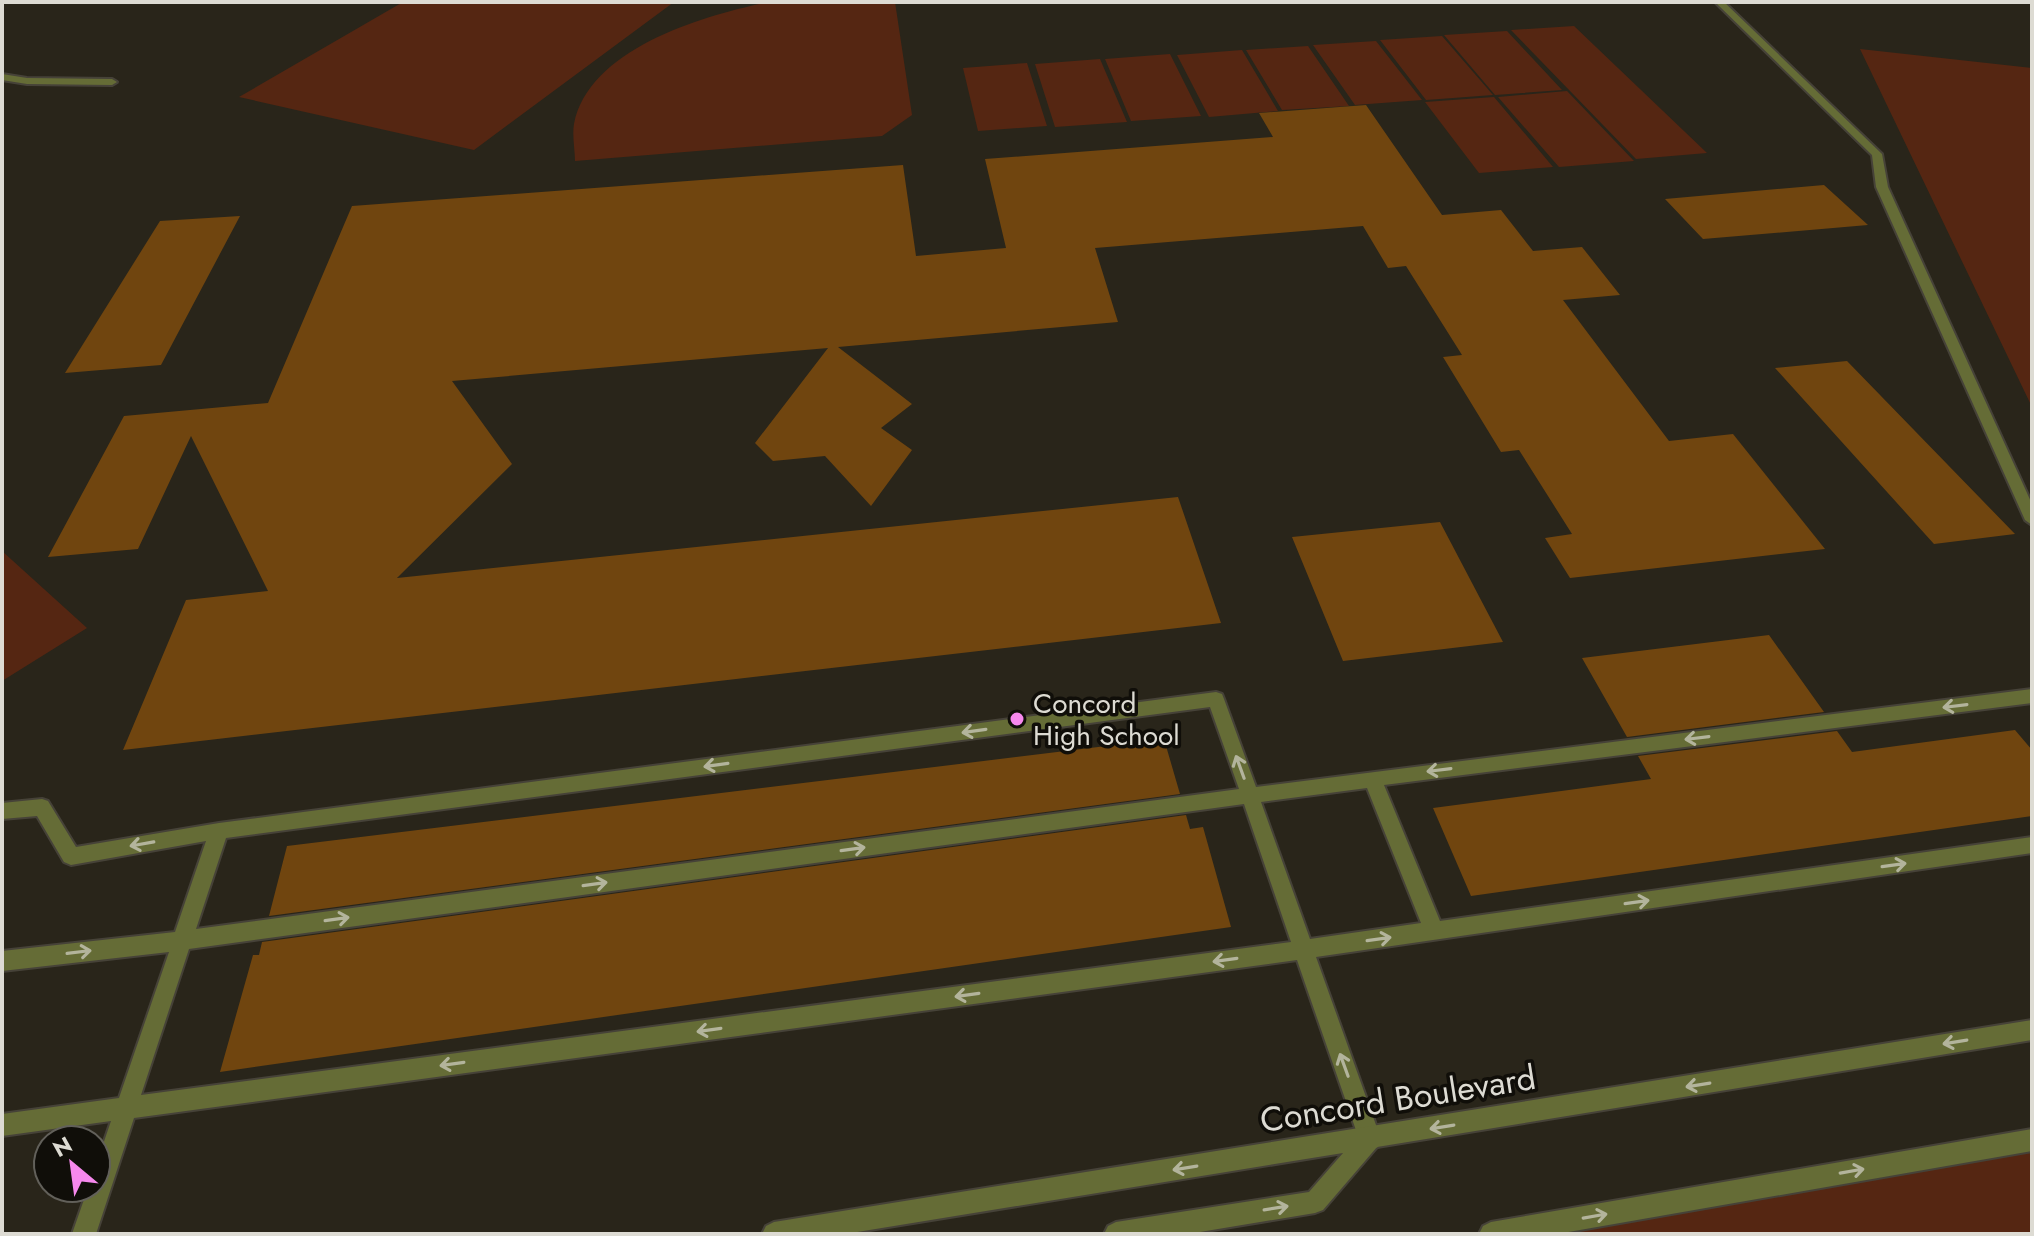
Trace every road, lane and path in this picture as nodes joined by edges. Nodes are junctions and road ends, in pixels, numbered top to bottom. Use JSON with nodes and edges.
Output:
{"nodes":[{"id":1,"x":1719,"y":2,"type":"edge"},
{"id":2,"x":2,"y":77,"type":"edge"},
{"id":3,"x":112,"y":82,"type":"dead end"},
{"id":4,"x":2032,"y":520,"type":"edge"},
{"id":5,"x":2032,"y":696,"type":"edge"},
{"id":6,"x":1373,"y":779,"type":"junction"},
{"id":7,"x":1250,"y":795,"type":"junction"},
{"id":8,"x":2,"y":811,"type":"edge"},
{"id":9,"x":219,"y":831,"type":"junction"},
{"id":10,"x":2032,"y":845,"type":"edge"},
{"id":11,"x":1434,"y":931,"type":"junction"},
{"id":12,"x":180,"y":941,"type":"junction"},
{"id":13,"x":1302,"y":950,"type":"junction"},
{"id":14,"x":2,"y":961,"type":"edge"},
{"id":15,"x":2032,"y":1030,"type":"edge"},
{"id":16,"x":127,"y":1108,"type":"junction"},
{"id":17,"x":2,"y":1125,"type":"edge"},
{"id":18,"x":1370,"y":1139,"type":"junction"},
{"id":19,"x":2032,"y":1140,"type":"edge"},
{"id":20,"x":84,"y":1234,"type":"edge"},
{"id":21,"x":774,"y":1234,"type":"edge"},
{"id":22,"x":1116,"y":1234,"type":"edge"},
{"id":23,"x":1491,"y":1234,"type":"edge"}],
"edges":[{"from":1,"to":4,"type":"street"},
{"from":2,"to":3,"type":"street"},
{"from":5,"to":6,"type":"street","one_way":true},
{"from":6,"to":7,"type":"street"},
{"from":6,"to":11,"type":"street"},
{"from":7,"to":9,"type":"street","one_way":true},
{"from":12,"to":7,"type":"street","one_way":true},
{"from":7,"to":13,"type":"street"},
{"from":9,"to":8,"type":"street","one_way":true},
{"from":9,"to":12,"type":"street"},
{"from":11,"to":10,"type":"street","one_way":true},
{"from":13,"to":11,"type":"street","one_way":true},
{"from":14,"to":12,"type":"street","one_way":true},
{"from":12,"to":16,"type":"street"},
{"from":13,"to":16,"type":"street","one_way":true},
{"from":18,"to":13,"type":"street","one_way":true},
{"from":15,"to":18,"type":"street","name":"Concord Boulevard","one_way":true},
{"from":16,"to":17,"type":"street"},
{"from":16,"to":20,"type":"street"},
{"from":18,"to":21,"type":"street","name":"Concord Boulevard","one_way":true},
{"from":22,"to":18,"type":"street","one_way":true},
{"from":23,"to":19,"type":"street","one_way":true}]}
